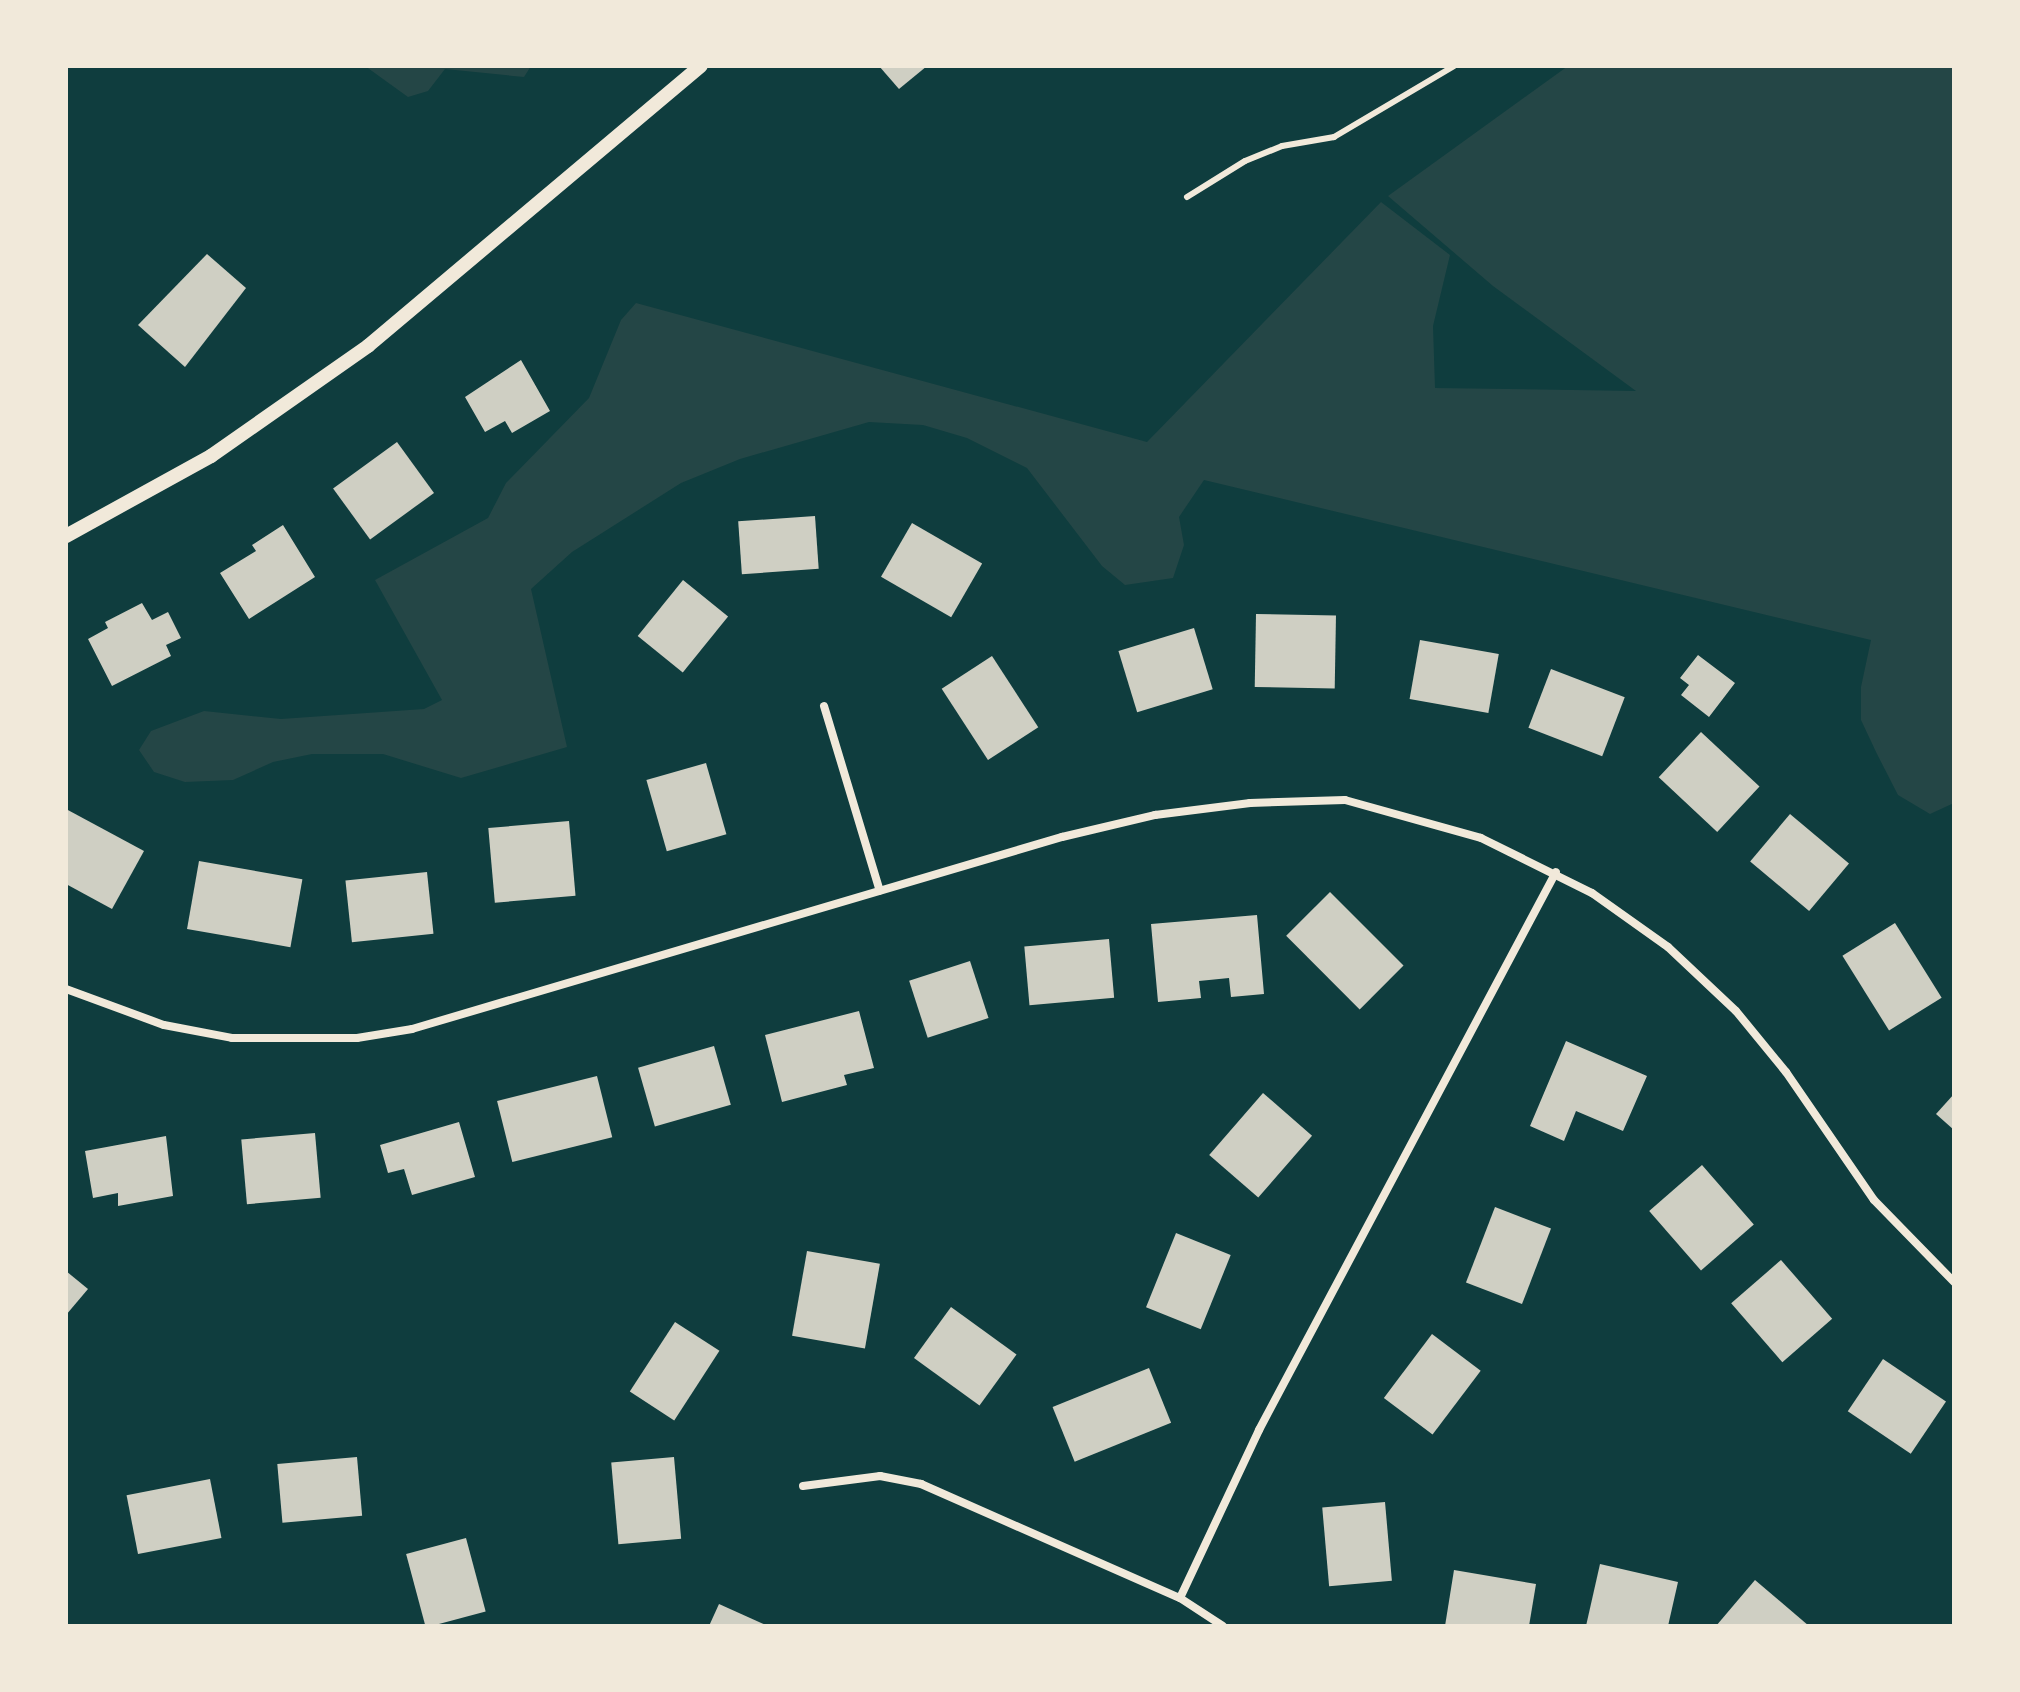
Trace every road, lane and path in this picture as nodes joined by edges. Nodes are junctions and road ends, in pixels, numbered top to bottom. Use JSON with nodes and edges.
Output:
{"nodes":[{"id":1,"x":701,"y":66,"type":"edge"},
{"id":2,"x":1454,"y":66,"type":"edge"},
{"id":3,"x":1187,"y":197,"type":"dead end"},
{"id":4,"x":66,"y":536,"type":"edge"},
{"id":5,"x":824,"y":706,"type":"dead end"},
{"id":6,"x":1556,"y":872,"type":"junction"},
{"id":7,"x":880,"y":891,"type":"junction"},
{"id":8,"x":67,"y":993,"type":"edge"},
{"id":9,"x":1954,"y":1282,"type":"edge"},
{"id":10,"x":803,"y":1486,"type":"dead end"},
{"id":11,"x":1180,"y":1598,"type":"junction"},
{"id":12,"x":1223,"y":1626,"type":"edge"}],
"edges":[{"from":1,"to":4,"type":"street"},
{"from":2,"to":3,"type":"lane"},
{"from":5,"to":7,"type":"street"},
{"from":6,"to":7,"type":"street"},
{"from":6,"to":9,"type":"street"},
{"from":6,"to":11,"type":"street"},
{"from":7,"to":8,"type":"street"},
{"from":10,"to":11,"type":"street"},
{"from":11,"to":12,"type":"street"}]}
